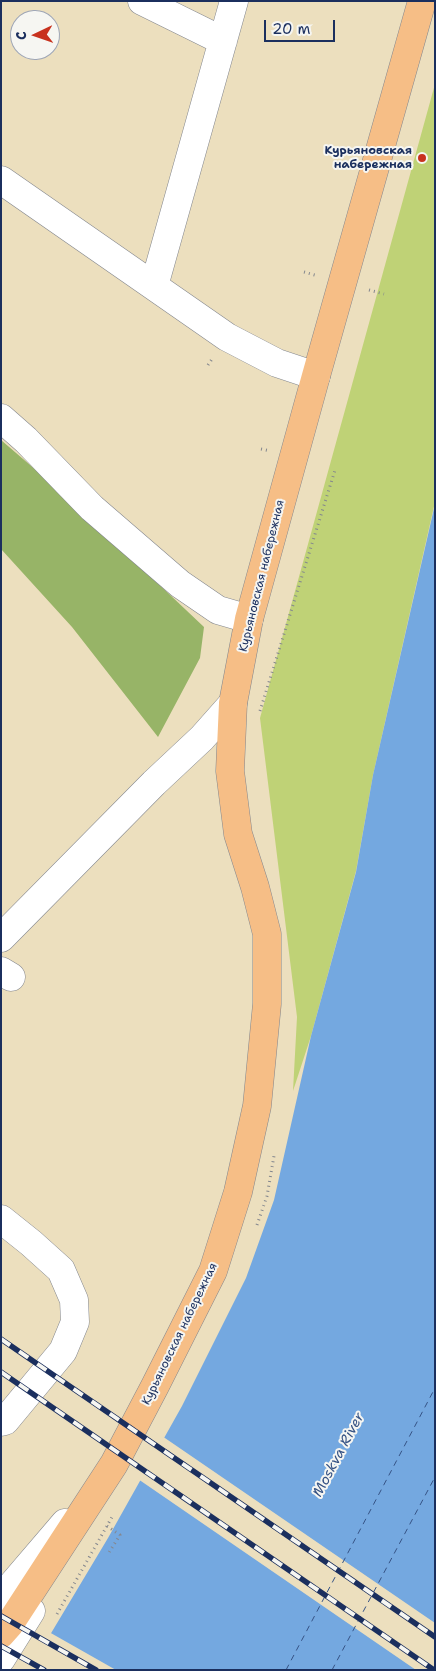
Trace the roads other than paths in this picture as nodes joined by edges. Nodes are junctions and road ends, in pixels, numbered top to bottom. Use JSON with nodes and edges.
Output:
{"nodes":[{"id":1,"x":142,"y":1,"type":"edge"},
{"id":2,"x":234,"y":1,"type":"edge"},
{"id":3,"x":422,"y":1,"type":"edge"},
{"id":4,"x":223,"y":41,"type":"junction"},
{"id":5,"x":1,"y":180,"type":"edge"},
{"id":6,"x":154,"y":286,"type":"junction"},
{"id":7,"x":316,"y":376,"type":"junction"},
{"id":8,"x":1,"y":418,"type":"edge"},
{"id":9,"x":249,"y":619,"type":"junction"},
{"id":10,"x":233,"y":703,"type":"junction"},
{"id":11,"x":1,"y":938,"type":"edge"},
{"id":12,"x":1,"y":1219,"type":"edge"},
{"id":13,"x":1,"y":1422,"type":"edge"},
{"id":14,"x":114,"y":1464,"type":"junction"},
{"id":15,"x":1,"y":1598,"type":"edge"},
{"id":16,"x":1,"y":1634,"type":"edge"},
{"id":17,"x":1,"y":1659,"type":"edge"}],
"edges":[{"from":1,"to":4,"type":"street"},
{"from":2,"to":4,"type":"street"},
{"from":3,"to":7,"type":"main road","name":"Курьяновская набережная"},
{"from":4,"to":6,"type":"street"},
{"from":5,"to":6,"type":"street"},
{"from":6,"to":7,"type":"street"},
{"from":7,"to":9,"type":"main road","name":"Курьяновская набережная"},
{"from":8,"to":9,"type":"street"},
{"from":9,"to":10,"type":"main road","name":"Курьяновская набережная"},
{"from":10,"to":11,"type":"street"},
{"from":10,"to":14,"type":"main road","name":"Курьяновская набережная"},
{"from":12,"to":13,"type":"street"},
{"from":14,"to":15,"type":"street","name":"Курьяновская набережная"},
{"from":14,"to":16,"type":"main road"},
{"from":14,"to":17,"type":"street","name":"Курьяновская набережная"}]}
